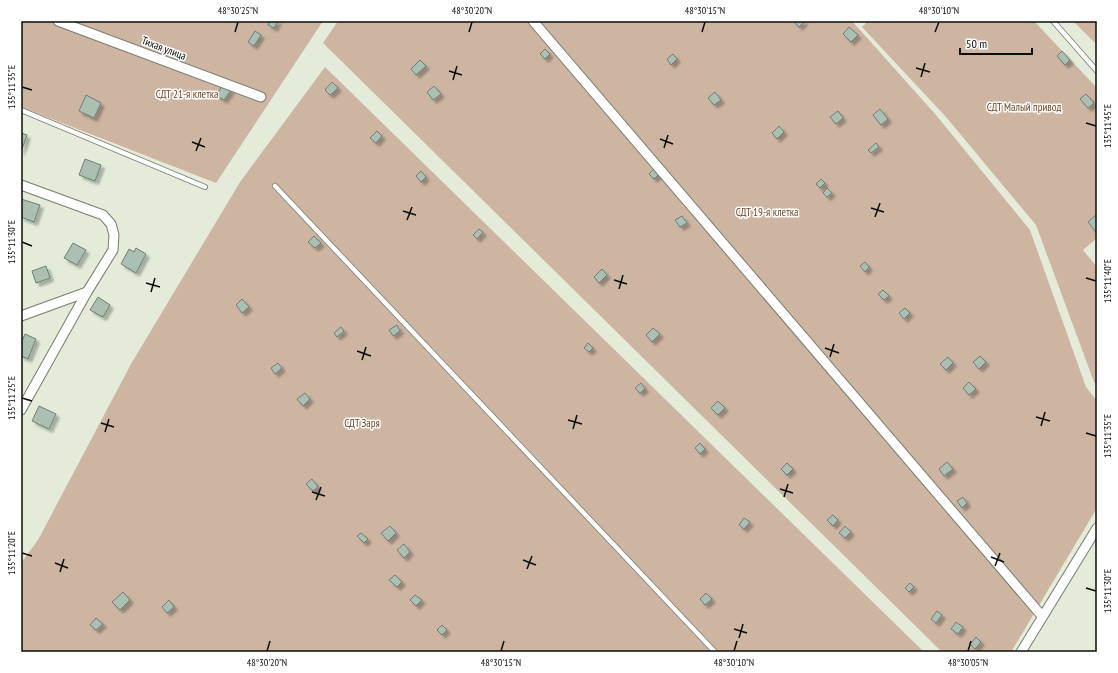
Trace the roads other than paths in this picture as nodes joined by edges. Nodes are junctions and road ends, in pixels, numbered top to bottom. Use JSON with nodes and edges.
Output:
{"nodes":[{"id":1,"x":58,"y":21,"type":"edge"},
{"id":2,"x":533,"y":21,"type":"edge"},
{"id":3,"x":1052,"y":21,"type":"edge"},
{"id":4,"x":1097,"y":71,"type":"edge"},
{"id":5,"x":261,"y":97,"type":"dead end"},
{"id":6,"x":21,"y":110,"type":"edge"},
{"id":7,"x":21,"y":185,"type":"edge"},
{"id":8,"x":275,"y":186,"type":"dead end"},
{"id":9,"x":205,"y":187,"type":"dead end"},
{"id":10,"x":86,"y":292,"type":"junction"},
{"id":11,"x":21,"y":316,"type":"edge"},
{"id":12,"x":21,"y":410,"type":"edge"},
{"id":13,"x":1097,"y":528,"type":"edge"},
{"id":14,"x":1042,"y":616,"type":"junction"},
{"id":15,"x":715,"y":652,"type":"edge"},
{"id":16,"x":1021,"y":652,"type":"edge"}],
"edges":[{"from":1,"to":5,"type":"street","name":"Тихая улица"},
{"from":2,"to":14,"type":"street"},
{"from":3,"to":4,"type":"lane"},
{"from":6,"to":9,"type":"lane"},
{"from":7,"to":10,"type":"street"},
{"from":8,"to":15,"type":"lane"},
{"from":10,"to":11,"type":"street"},
{"from":10,"to":12,"type":"street"},
{"from":13,"to":14,"type":"street"},
{"from":14,"to":16,"type":"street"}]}
